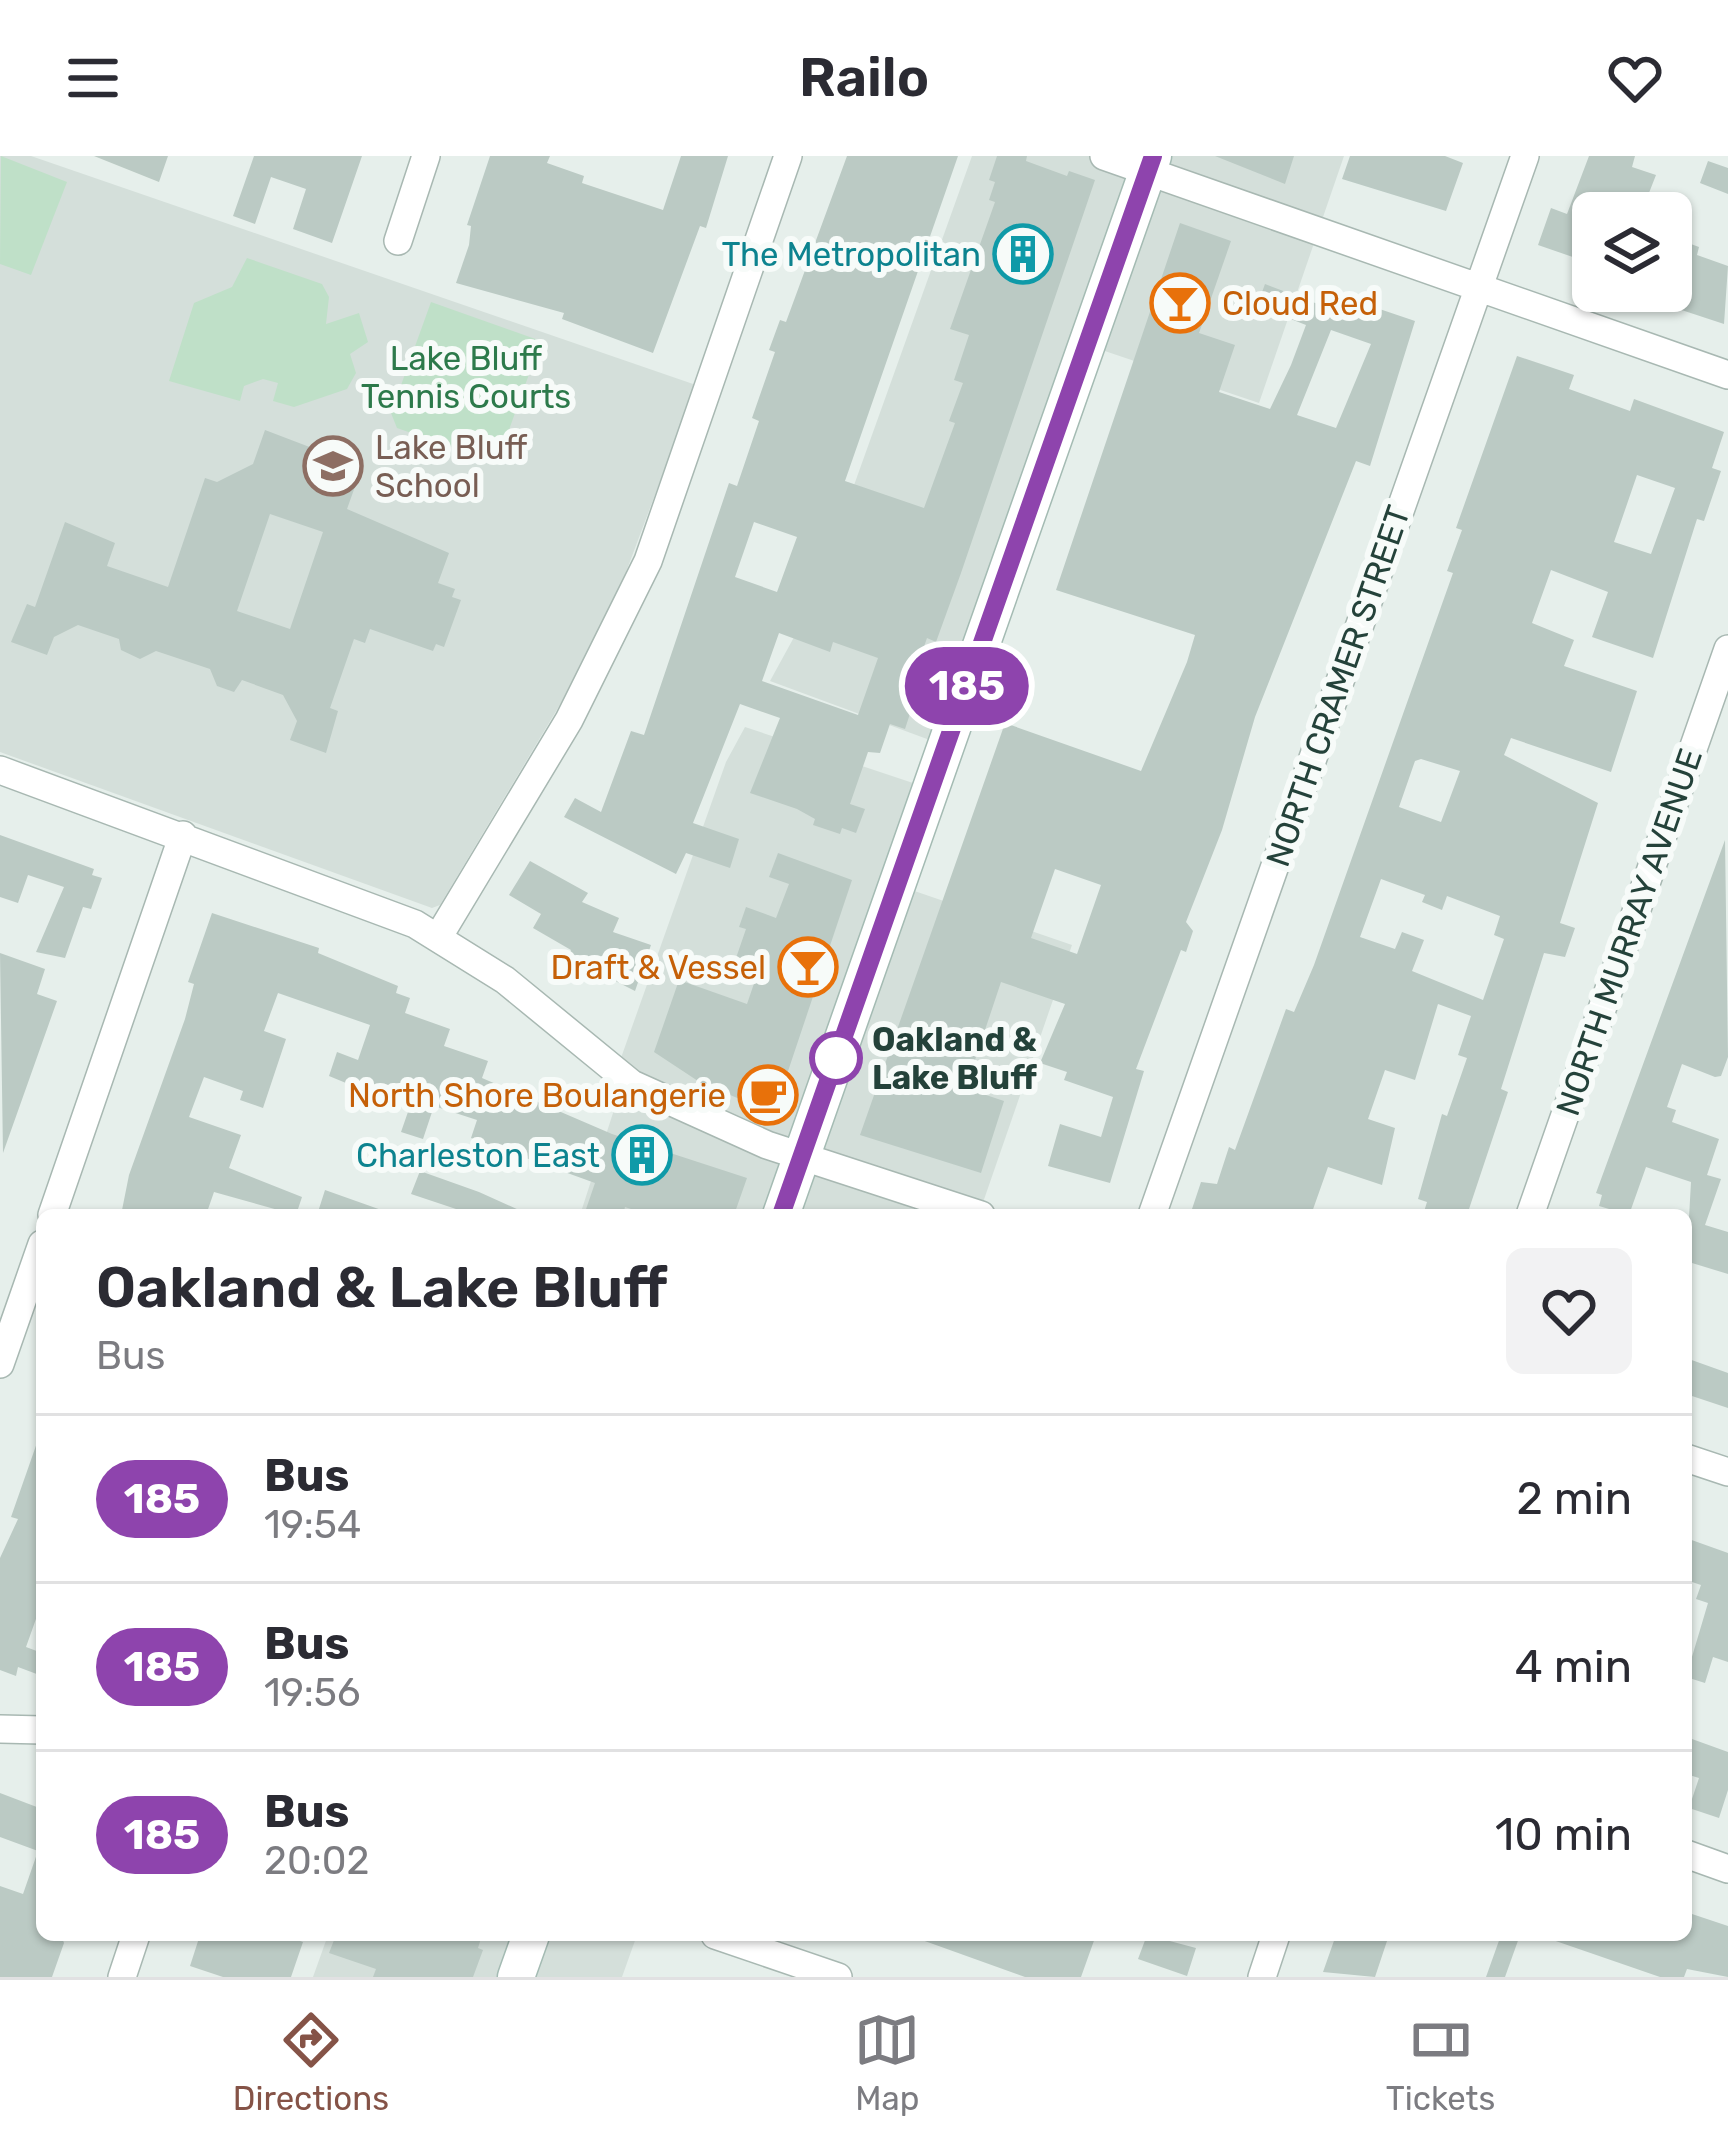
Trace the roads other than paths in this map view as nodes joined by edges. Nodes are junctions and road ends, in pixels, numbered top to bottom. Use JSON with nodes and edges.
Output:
{"nodes":[{"id":1,"x":426,"y":156,"type":"edge"},
{"id":2,"x":788,"y":156,"type":"edge"},
{"id":3,"x":1104,"y":156,"type":"edge"},
{"id":4,"x":1525,"y":156,"type":"edge"},
{"id":5,"x":1150,"y":164,"type":"edge"},
{"id":6,"x":398,"y":241,"type":"dead end"},
{"id":7,"x":1478,"y":289,"type":"junction"},
{"id":8,"x":1728,"y":375,"type":"edge"},
{"id":9,"x":1728,"y":650,"type":"edge"},
{"id":10,"x":0,"y":770,"type":"edge"},
{"id":11,"x":183,"y":835,"type":"junction"},
{"id":12,"x":439,"y":936,"type":"junction"},
{"id":13,"x":801,"y":1157,"type":"junction"},
{"id":14,"x":54,"y":1209,"type":"edge"},
{"id":15,"x":783,"y":1209,"type":"edge"},
{"id":16,"x":962,"y":1209,"type":"edge"},
{"id":17,"x":1154,"y":1209,"type":"edge"},
{"id":18,"x":1532,"y":1209,"type":"edge"},
{"id":19,"x":0,"y":1277,"type":"edge"},
{"id":20,"x":35,"y":1289,"type":"edge"},
{"id":21,"x":0,"y":1364,"type":"edge"},
{"id":22,"x":1692,"y":1460,"type":"edge"},
{"id":23,"x":1728,"y":1472,"type":"edge"},
{"id":24,"x":0,"y":1729,"type":"edge"},
{"id":25,"x":36,"y":1730,"type":"edge"},
{"id":26,"x":1692,"y":1856,"type":"edge"},
{"id":27,"x":1728,"y":1869,"type":"edge"},
{"id":28,"x":134,"y":1941,"type":"edge"},
{"id":29,"x":529,"y":1941,"type":"edge"},
{"id":30,"x":733,"y":1941,"type":"edge"},
{"id":31,"x":1274,"y":1941,"type":"edge"},
{"id":32,"x":122,"y":1977,"type":"edge"},
{"id":33,"x":516,"y":1977,"type":"edge"},
{"id":34,"x":838,"y":1977,"type":"edge"},
{"id":35,"x":1262,"y":1977,"type":"edge"}],
"edges":[{"from":1,"to":6,"type":"street"},
{"from":2,"to":12,"type":"street"},
{"from":3,"to":5,"type":"street"},
{"from":4,"to":7,"type":"street","name":"NORTH CRAMER STREET"},
{"from":5,"to":7,"type":"street"},
{"from":5,"to":13,"type":"main road"},
{"from":7,"to":8,"type":"street"},
{"from":7,"to":17,"type":"street","name":"NORTH CRAMER STREET"},
{"from":9,"to":18,"type":"street","name":"NORTH MURRAY AVENUE"},
{"from":10,"to":11,"type":"street"},
{"from":11,"to":12,"type":"street"},
{"from":11,"to":14,"type":"street"},
{"from":12,"to":13,"type":"street"},
{"from":13,"to":15,"type":"main road"},
{"from":13,"to":16,"type":"street"},
{"from":19,"to":20,"type":"street"},
{"from":20,"to":21,"type":"street"},
{"from":22,"to":23,"type":"street"},
{"from":24,"to":25,"type":"street"},
{"from":26,"to":27,"type":"street"},
{"from":28,"to":32,"type":"street"},
{"from":29,"to":33,"type":"main road"},
{"from":30,"to":34,"type":"street"},
{"from":31,"to":35,"type":"street"}]}
